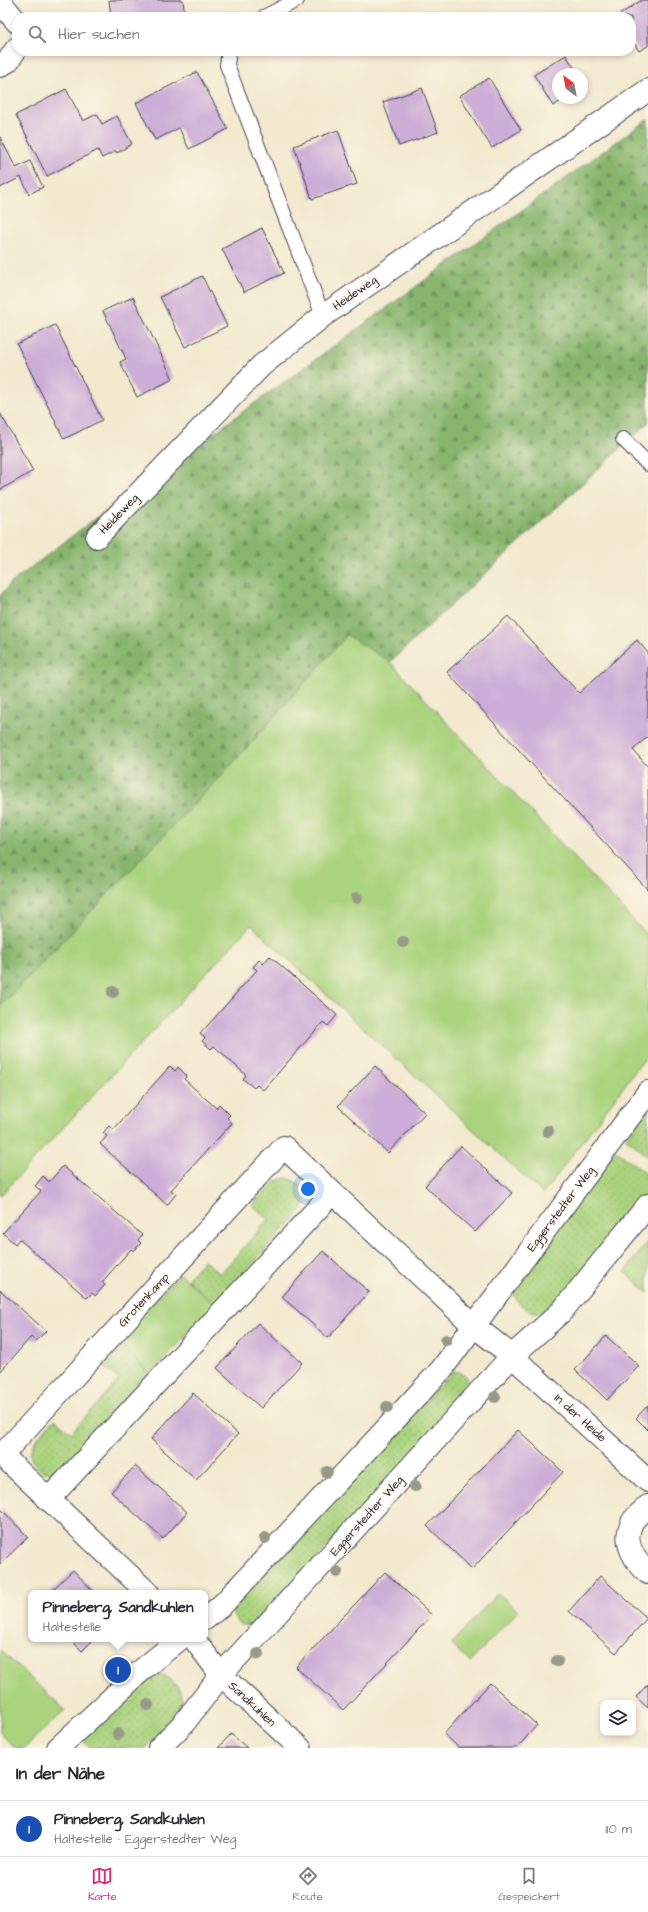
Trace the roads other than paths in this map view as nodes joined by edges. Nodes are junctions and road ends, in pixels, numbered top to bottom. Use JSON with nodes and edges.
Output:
{"nodes":[{"id":1,"x":297,"y":0,"type":"edge"},
{"id":2,"x":0,"y":2,"type":"edge"},
{"id":3,"x":274,"y":12,"type":"edge"},
{"id":4,"x":12,"y":16,"type":"edge"},
{"id":5,"x":12,"y":55,"type":"edge"},
{"id":6,"x":228,"y":56,"type":"edge"},
{"id":7,"x":0,"y":66,"type":"edge"},
{"id":8,"x":648,"y":90,"type":"edge"},
{"id":9,"x":323,"y":316,"type":"junction"},
{"id":10,"x":623,"y":439,"type":"dead end"},
{"id":11,"x":648,"y":464,"type":"edge"},
{"id":12,"x":97,"y":537,"type":"dead end"},
{"id":13,"x":648,"y":1092,"type":"edge"},
{"id":14,"x":332,"y":1193,"type":"junction"},
{"id":15,"x":648,"y":1205,"type":"edge"},
{"id":16,"x":473,"y":1325,"type":"junction"},
{"id":17,"x":512,"y":1356,"type":"junction"},
{"id":18,"x":648,"y":1481,"type":"edge"},
{"id":19,"x":48,"y":1500,"type":"junction"},
{"id":20,"x":648,"y":1506,"type":"edge"},
{"id":21,"x":648,"y":1573,"type":"edge"},
{"id":22,"x":145,"y":1590,"type":"edge"},
{"id":23,"x":208,"y":1616,"type":"edge"},
{"id":24,"x":176,"y":1642,"type":"edge"},
{"id":25,"x":196,"y":1642,"type":"edge"},
{"id":26,"x":221,"y":1675,"type":"junction"},
{"id":27,"x":58,"y":1748,"type":"edge"},
{"id":28,"x":159,"y":1748,"type":"edge"},
{"id":29,"x":300,"y":1748,"type":"edge"}],
"edges":[{"from":1,"to":3,"type":"lane"},
{"from":2,"to":4,"type":"street"},
{"from":5,"to":7,"type":"street"},
{"from":6,"to":9,"type":"lane"},
{"from":8,"to":9,"type":"street","name":"Heideweg"},
{"from":9,"to":12,"type":"street","name":"Heideweg"},
{"from":10,"to":11,"type":"lane"},
{"from":13,"to":16,"type":"street","name":"Eggerstedter Weg"},
{"from":14,"to":16,"type":"street","name":"Grotenkamp"},
{"from":14,"to":19,"type":"street"},
{"from":14,"to":19,"type":"street","name":"Grotenkamp"},
{"from":15,"to":17,"type":"street","name":"Eggerstedter Weg"},
{"from":16,"to":17,"type":"street"},
{"from":16,"to":23,"type":"street","name":"Eggerstedter Weg"},
{"from":17,"to":18,"type":"street","name":"In der Heide"},
{"from":17,"to":26,"type":"street","name":"Eggerstedter Weg"},
{"from":19,"to":22,"type":"street","name":"Grotenkamp"},
{"from":20,"to":21,"type":"street"},
{"from":24,"to":27,"type":"street"},
{"from":25,"to":26,"type":"street"},
{"from":26,"to":28,"type":"street","name":"Eggerstedter Weg"},
{"from":26,"to":29,"type":"street","name":"Sandkuhlen"}]}
